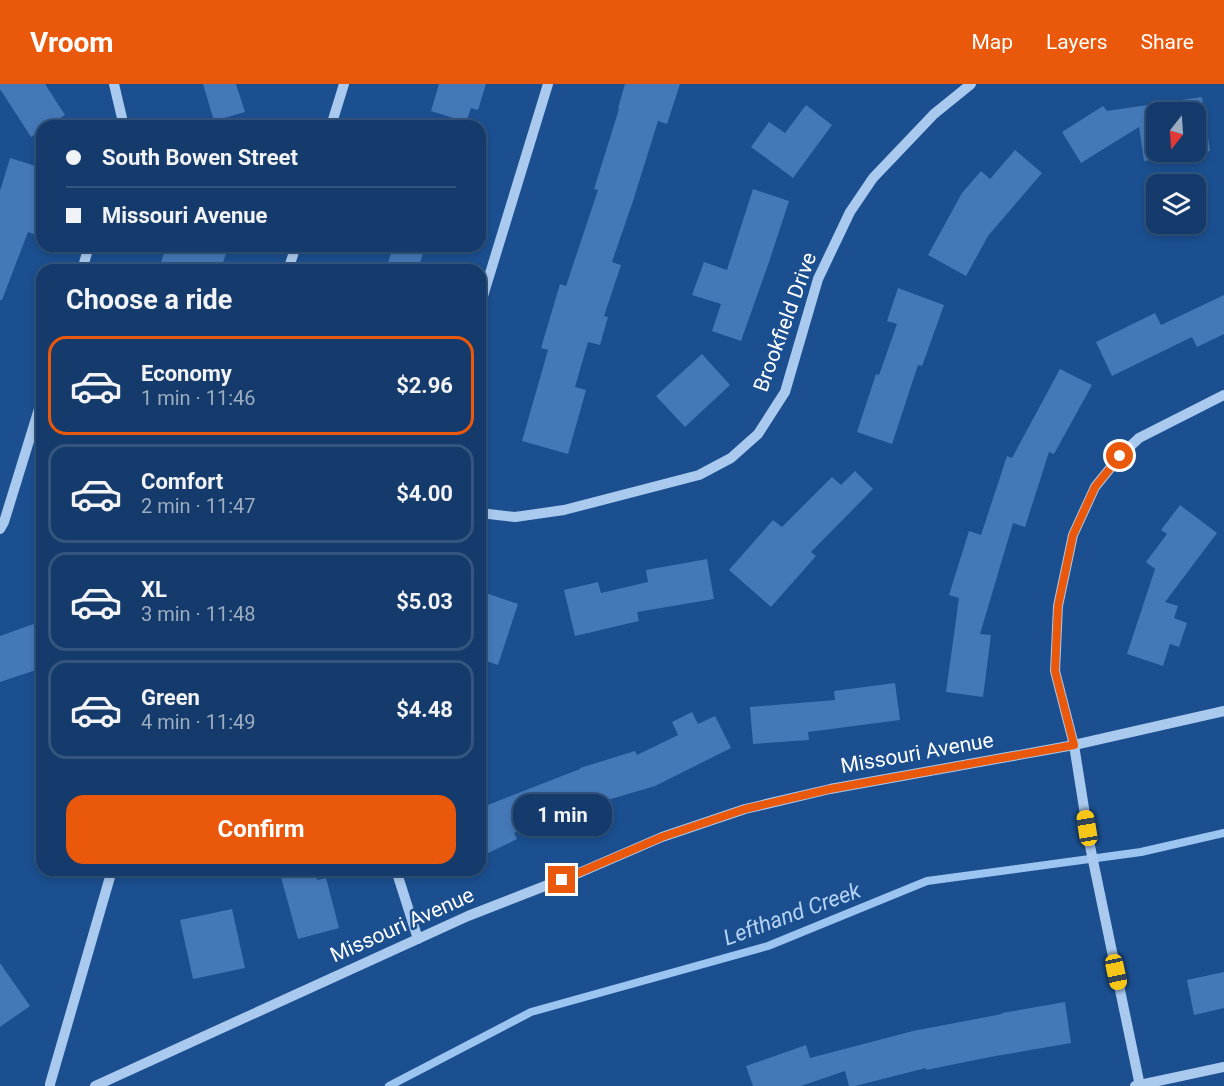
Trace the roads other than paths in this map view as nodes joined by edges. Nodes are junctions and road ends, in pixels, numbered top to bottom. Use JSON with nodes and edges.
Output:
{"nodes":[{"id":1,"x":114,"y":84,"type":"edge"},
{"id":2,"x":344,"y":84,"type":"edge"},
{"id":3,"x":548,"y":84,"type":"edge"},
{"id":4,"x":971,"y":84,"type":"edge"},
{"id":5,"x":122,"y":120,"type":"edge"},
{"id":6,"x":334,"y":120,"type":"edge"},
{"id":7,"x":486,"y":286,"type":"edge"},
{"id":8,"x":1224,"y":395,"type":"edge"},
{"id":9,"x":36,"y":418,"type":"edge"},
{"id":10,"x":486,"y":514,"type":"edge"},
{"id":11,"x":0,"y":529,"type":"edge"},
{"id":12,"x":1224,"y":711,"type":"edge"},
{"id":13,"x":1074,"y":745,"type":"junction"},
{"id":14,"x":110,"y":876,"type":"edge"},
{"id":15,"x":398,"y":876,"type":"edge"},
{"id":16,"x":418,"y":939,"type":"junction"},
{"id":17,"x":1224,"y":1067,"type":"edge"},
{"id":18,"x":50,"y":1086,"type":"edge"},
{"id":19,"x":95,"y":1086,"type":"edge"},
{"id":20,"x":1138,"y":1086,"type":"edge"}],
"edges":[{"from":1,"to":5,"type":"street"},
{"from":2,"to":6,"type":"street"},
{"from":3,"to":7,"type":"street"},
{"from":4,"to":10,"type":"street","name":"Brookfield Drive"},
{"from":8,"to":13,"type":"street"},
{"from":9,"to":11,"type":"street"},
{"from":12,"to":13,"type":"street","name":"Missouri Avenue"},
{"from":13,"to":16,"type":"street","name":"Missouri Avenue"},
{"from":13,"to":20,"type":"street"},
{"from":14,"to":18,"type":"street"},
{"from":15,"to":16,"type":"street"},
{"from":16,"to":19,"type":"street","name":"Missouri Avenue"},
{"from":17,"to":20,"type":"street"}]}
